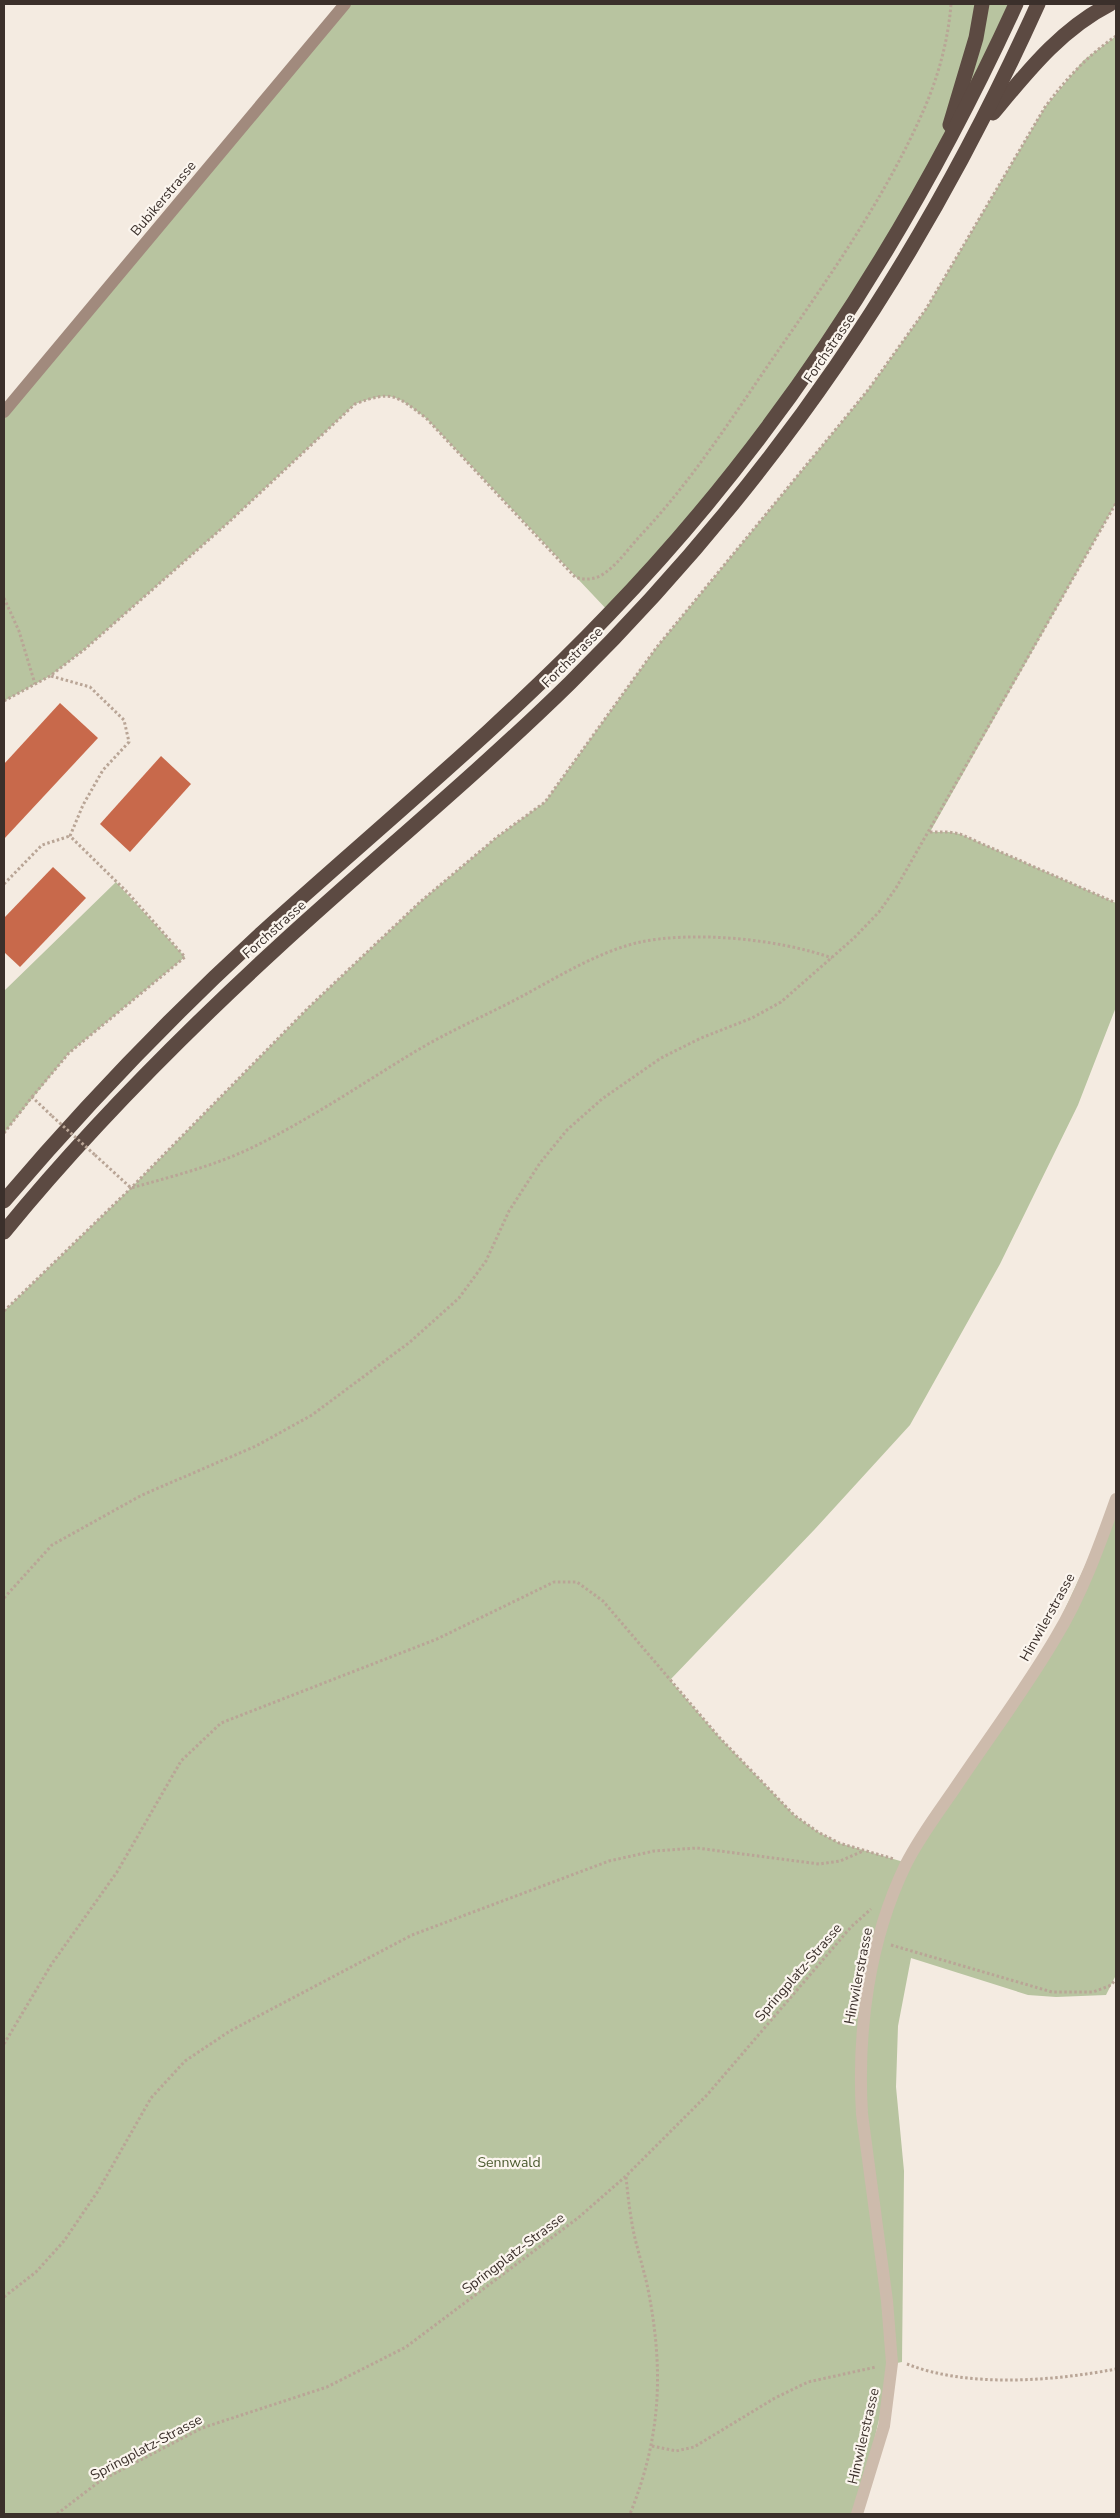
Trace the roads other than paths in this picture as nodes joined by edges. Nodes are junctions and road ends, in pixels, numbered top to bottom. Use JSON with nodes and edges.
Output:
{"nodes":[{"id":1,"x":345,"y":4,"type":"edge"},
{"id":2,"x":982,"y":4,"type":"edge"},
{"id":3,"x":1016,"y":4,"type":"edge"},
{"id":4,"x":1038,"y":4,"type":"edge"},
{"id":5,"x":1110,"y":4,"type":"edge"},
{"id":6,"x":979,"y":129,"type":"junction"},
{"id":7,"x":939,"y":162,"type":"junction"},
{"id":8,"x":4,"y":412,"type":"edge"},
{"id":9,"x":4,"y":1200,"type":"edge"},
{"id":10,"x":4,"y":1232,"type":"edge"},
{"id":11,"x":1116,"y":1499,"type":"edge"},
{"id":12,"x":857,"y":2514,"type":"edge"}],
"edges":[{"from":1,"to":8,"type":"street","name":"Bubikerstrasse"},
{"from":2,"to":7,"type":"highway"},
{"from":3,"to":7,"type":"highway","name":"Forchstrasse"},
{"from":4,"to":6,"type":"highway","name":"Forchstrasse"},
{"from":5,"to":6,"type":"highway"},
{"from":6,"to":10,"type":"highway","name":"Forchstrasse"},
{"from":7,"to":9,"type":"highway","name":"Forchstrasse"},
{"from":11,"to":12,"type":"street","name":"Hinwilerstrasse"}]}
